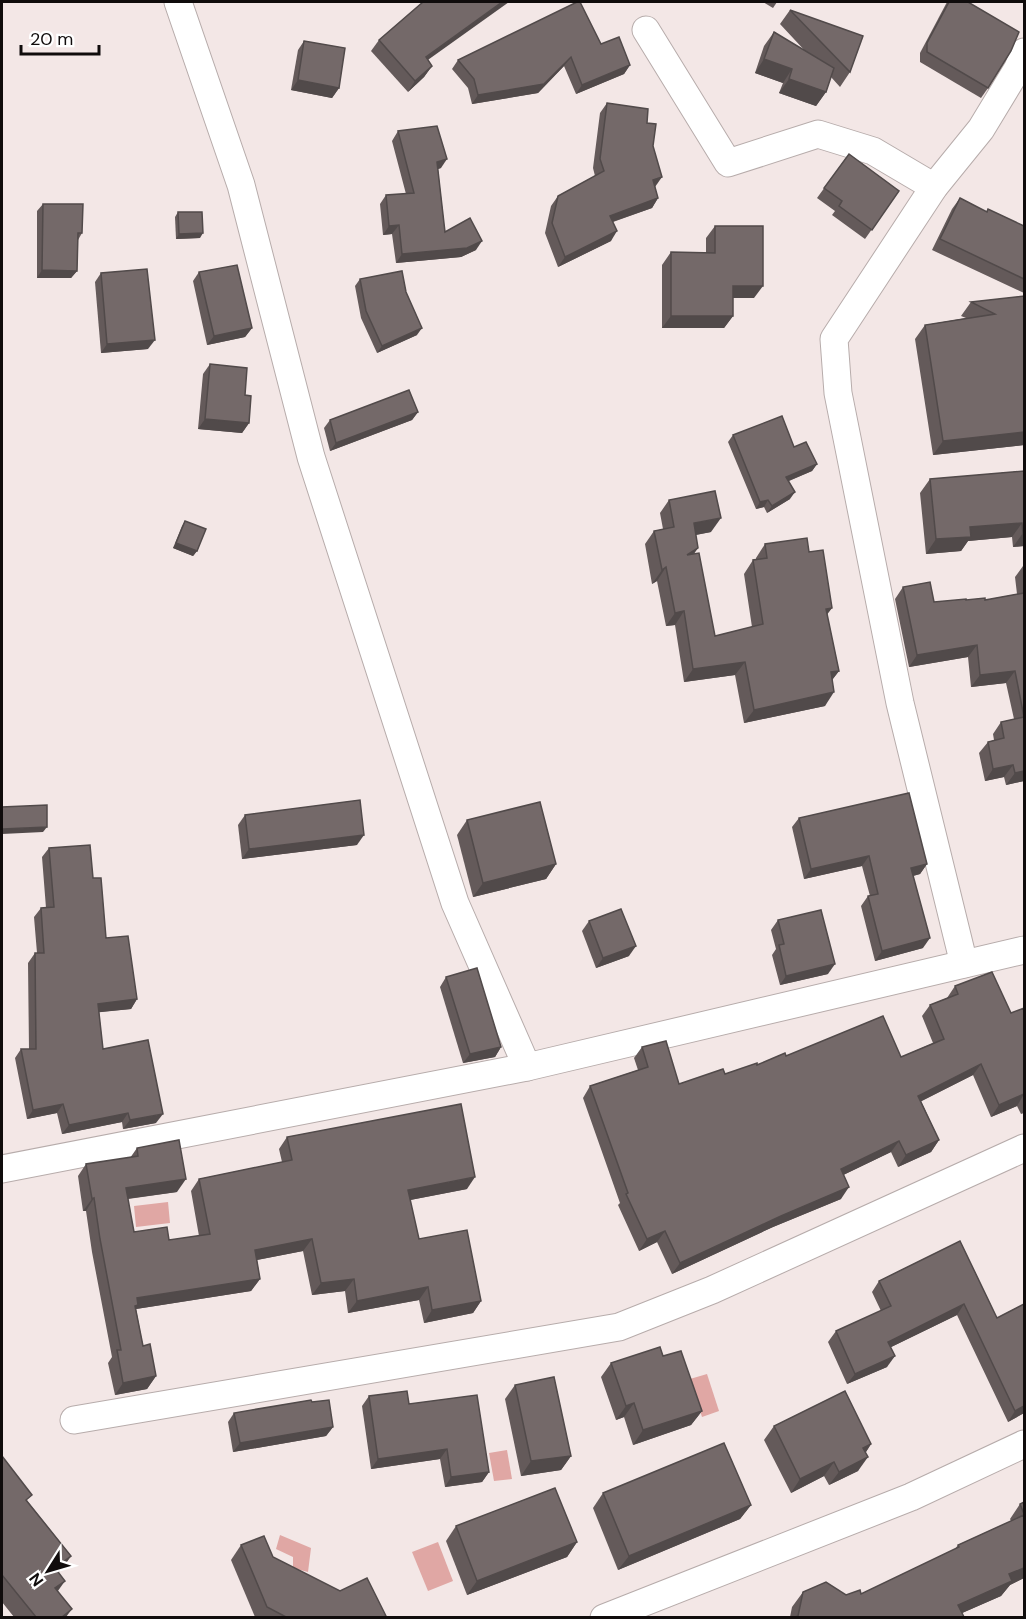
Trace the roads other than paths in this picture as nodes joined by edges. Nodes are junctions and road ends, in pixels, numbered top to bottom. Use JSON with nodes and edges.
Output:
{"nodes":[{"id":1,"x":178,"y":2,"type":"edge"},
{"id":2,"x":646,"y":30,"type":"dead end"},
{"id":3,"x":1024,"y":52,"type":"edge"},
{"id":4,"x":934,"y":186,"type":"junction"},
{"id":5,"x":1024,"y":950,"type":"edge"},
{"id":6,"x":964,"y":964,"type":"junction"},
{"id":7,"x":527,"y":1066,"type":"junction"},
{"id":8,"x":1024,"y":1148,"type":"edge"},
{"id":9,"x":2,"y":1169,"type":"edge"},
{"id":10,"x":74,"y":1420,"type":"dead end"},
{"id":11,"x":1024,"y":1444,"type":"edge"},
{"id":12,"x":604,"y":1617,"type":"edge"}],
"edges":[{"from":1,"to":7,"type":"street"},
{"from":2,"to":4,"type":"street"},
{"from":3,"to":4,"type":"street"},
{"from":4,"to":6,"type":"street"},
{"from":5,"to":6,"type":"street"},
{"from":6,"to":7,"type":"street"},
{"from":7,"to":9,"type":"street"},
{"from":8,"to":10,"type":"street"},
{"from":11,"to":12,"type":"street"}]}
